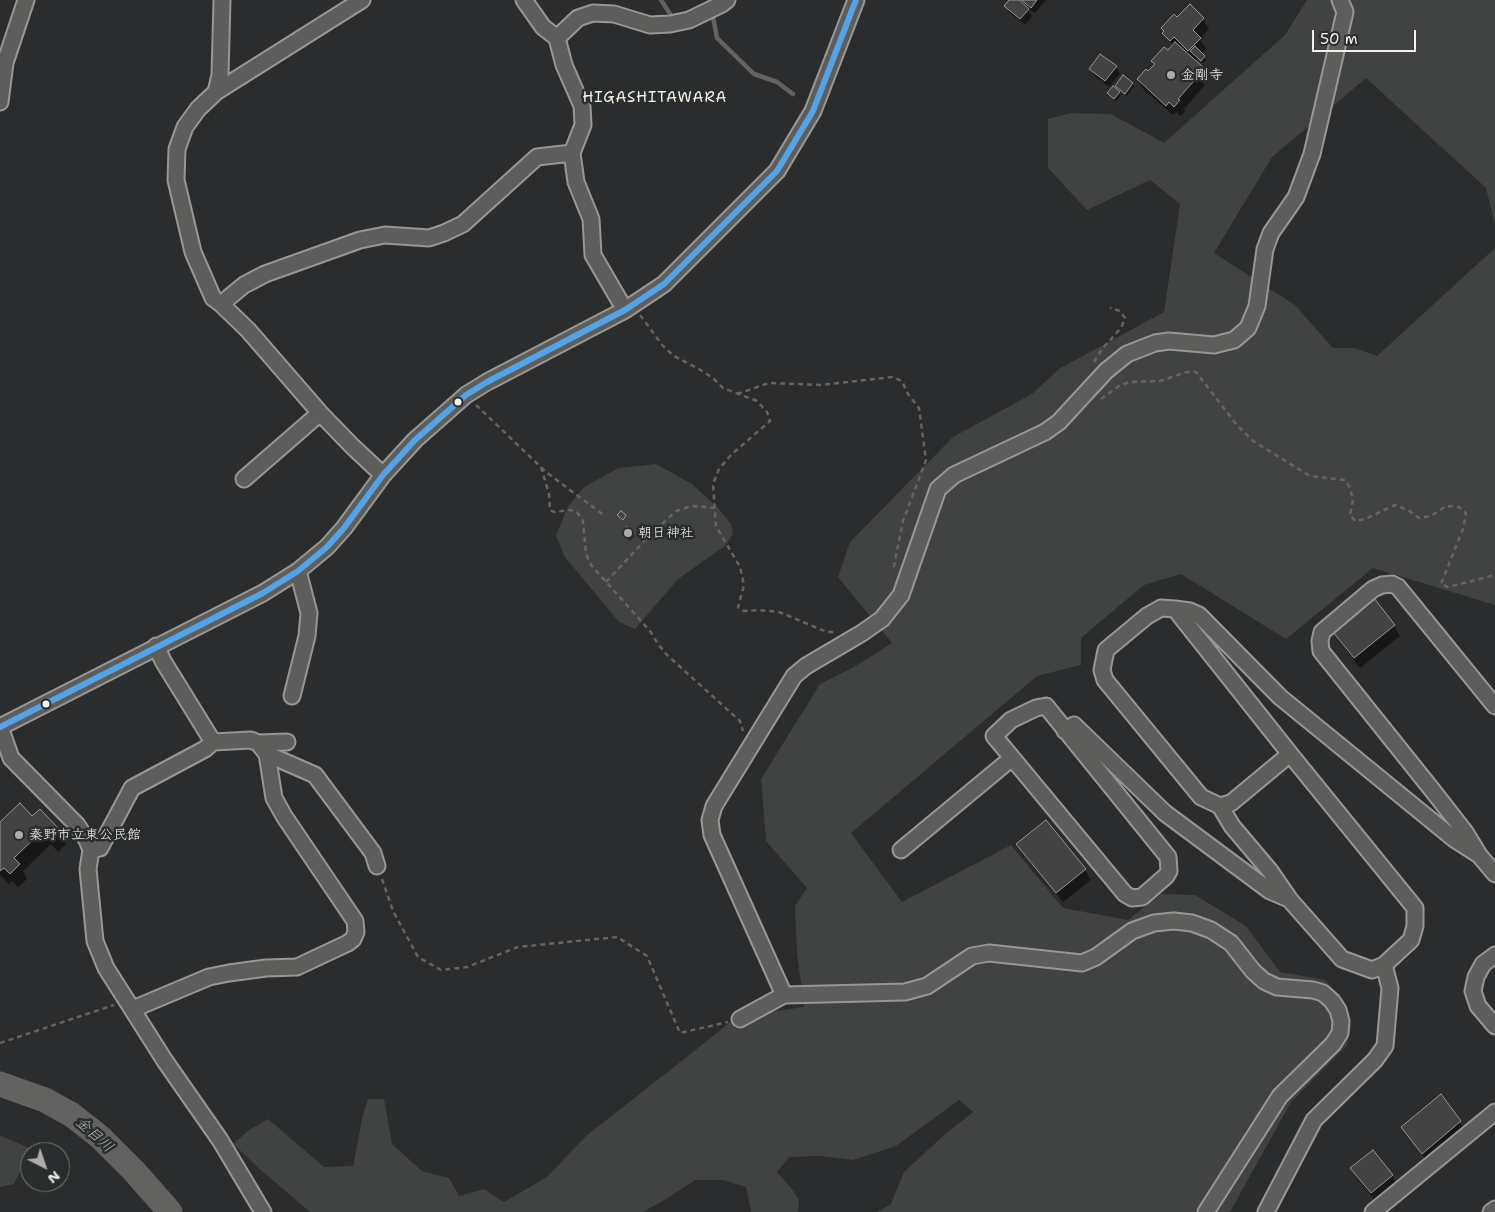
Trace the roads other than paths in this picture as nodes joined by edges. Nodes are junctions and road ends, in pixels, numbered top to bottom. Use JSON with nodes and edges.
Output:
{"nodes":[{"id":1,"x":26,"y":0,"type":"edge"},
{"id":2,"x":222,"y":0,"type":"edge"},
{"id":3,"x":362,"y":0,"type":"edge"},
{"id":4,"x":524,"y":0,"type":"edge"},
{"id":5,"x":727,"y":0,"type":"edge"},
{"id":6,"x":856,"y":0,"type":"edge"},
{"id":7,"x":1340,"y":0,"type":"edge"},
{"id":8,"x":557,"y":38,"type":"junction"},
{"id":9,"x":216,"y":92,"type":"junction"},
{"id":10,"x":0,"y":102,"type":"edge"},
{"id":11,"x":572,"y":153,"type":"junction"},
{"id":12,"x":221,"y":304,"type":"junction"},
{"id":13,"x":629,"y":308,"type":"junction"},
{"id":14,"x":320,"y":413,"type":"junction"},
{"id":15,"x":383,"y":475,"type":"junction"},
{"id":16,"x":244,"y":480,"type":"dead end"},
{"id":17,"x":298,"y":571,"type":"junction"},
{"id":18,"x":1175,"y":608,"type":"junction"},
{"id":19,"x":156,"y":646,"type":"junction"},
{"id":20,"x":292,"y":696,"type":"dead end"},
{"id":21,"x":1495,"y":706,"type":"edge"},
{"id":22,"x":0,"y":727,"type":"edge"},
{"id":23,"x":1066,"y":731,"type":"junction"},
{"id":24,"x":213,"y":742,"type":"junction"},
{"id":25,"x":287,"y":742,"type":"dead end"},
{"id":26,"x":262,"y":748,"type":"junction"},
{"id":27,"x":1290,"y":754,"type":"junction"},
{"id":28,"x":1012,"y":758,"type":"junction"},
{"id":29,"x":1220,"y":806,"type":"junction"},
{"id":30,"x":91,"y":850,"type":"junction"},
{"id":31,"x":901,"y":850,"type":"dead end"},
{"id":32,"x":1479,"y":855,"type":"junction"},
{"id":33,"x":377,"y":866,"type":"road end"},
{"id":34,"x":1495,"y":874,"type":"edge"},
{"id":35,"x":1290,"y":900,"type":"junction"},
{"id":36,"x":1495,"y":955,"type":"edge"},
{"id":37,"x":1384,"y":965,"type":"junction"},
{"id":38,"x":784,"y":994,"type":"junction"},
{"id":39,"x":130,"y":1005,"type":"junction"},
{"id":40,"x":740,"y":1019,"type":"road end"},
{"id":41,"x":1495,"y":1026,"type":"edge"},
{"id":42,"x":1495,"y":1112,"type":"edge"},
{"id":43,"x":1495,"y":1209,"type":"edge"},
{"id":44,"x":263,"y":1212,"type":"edge"},
{"id":45,"x":1206,"y":1212,"type":"edge"},
{"id":46,"x":1266,"y":1212,"type":"edge"},
{"id":47,"x":1373,"y":1212,"type":"edge"},
{"id":48,"x":1491,"y":1212,"type":"edge"}],
"edges":[{"from":1,"to":10,"type":"street"},
{"from":2,"to":9,"type":"street"},
{"from":3,"to":9,"type":"street"},
{"from":4,"to":8,"type":"street"},
{"from":5,"to":8,"type":"street"},
{"from":6,"to":13,"type":"street"},
{"from":7,"to":38,"type":"street"},
{"from":8,"to":11,"type":"street"},
{"from":9,"to":12,"type":"street"},
{"from":11,"to":12,"type":"street"},
{"from":11,"to":13,"type":"street"},
{"from":12,"to":14,"type":"street"},
{"from":13,"to":15,"type":"street"},
{"from":14,"to":15,"type":"street"},
{"from":14,"to":16,"type":"street"},
{"from":15,"to":17,"type":"street"},
{"from":17,"to":19,"type":"street"},
{"from":17,"to":20,"type":"street"},
{"from":18,"to":27,"type":"street"},
{"from":18,"to":29,"type":"street"},
{"from":18,"to":32,"type":"street"},
{"from":19,"to":22,"type":"street"},
{"from":19,"to":24,"type":"street"},
{"from":21,"to":32,"type":"street"},
{"from":22,"to":30,"type":"street"},
{"from":23,"to":28,"type":"street"},
{"from":23,"to":28,"type":"street"},
{"from":23,"to":35,"type":"street"},
{"from":24,"to":26,"type":"street"},
{"from":24,"to":30,"type":"street"},
{"from":25,"to":26,"type":"street"},
{"from":26,"to":33,"type":"street"},
{"from":26,"to":39,"type":"street"},
{"from":27,"to":29,"type":"street"},
{"from":27,"to":37,"type":"street"},
{"from":28,"to":31,"type":"street"},
{"from":29,"to":35,"type":"street"},
{"from":30,"to":39,"type":"street"},
{"from":32,"to":34,"type":"street"},
{"from":35,"to":37,"type":"street"},
{"from":36,"to":41,"type":"street"},
{"from":37,"to":46,"type":"street"},
{"from":38,"to":40,"type":"street"},
{"from":38,"to":45,"type":"street"},
{"from":39,"to":44,"type":"street"},
{"from":42,"to":47,"type":"street"},
{"from":43,"to":48,"type":"street"}]}
